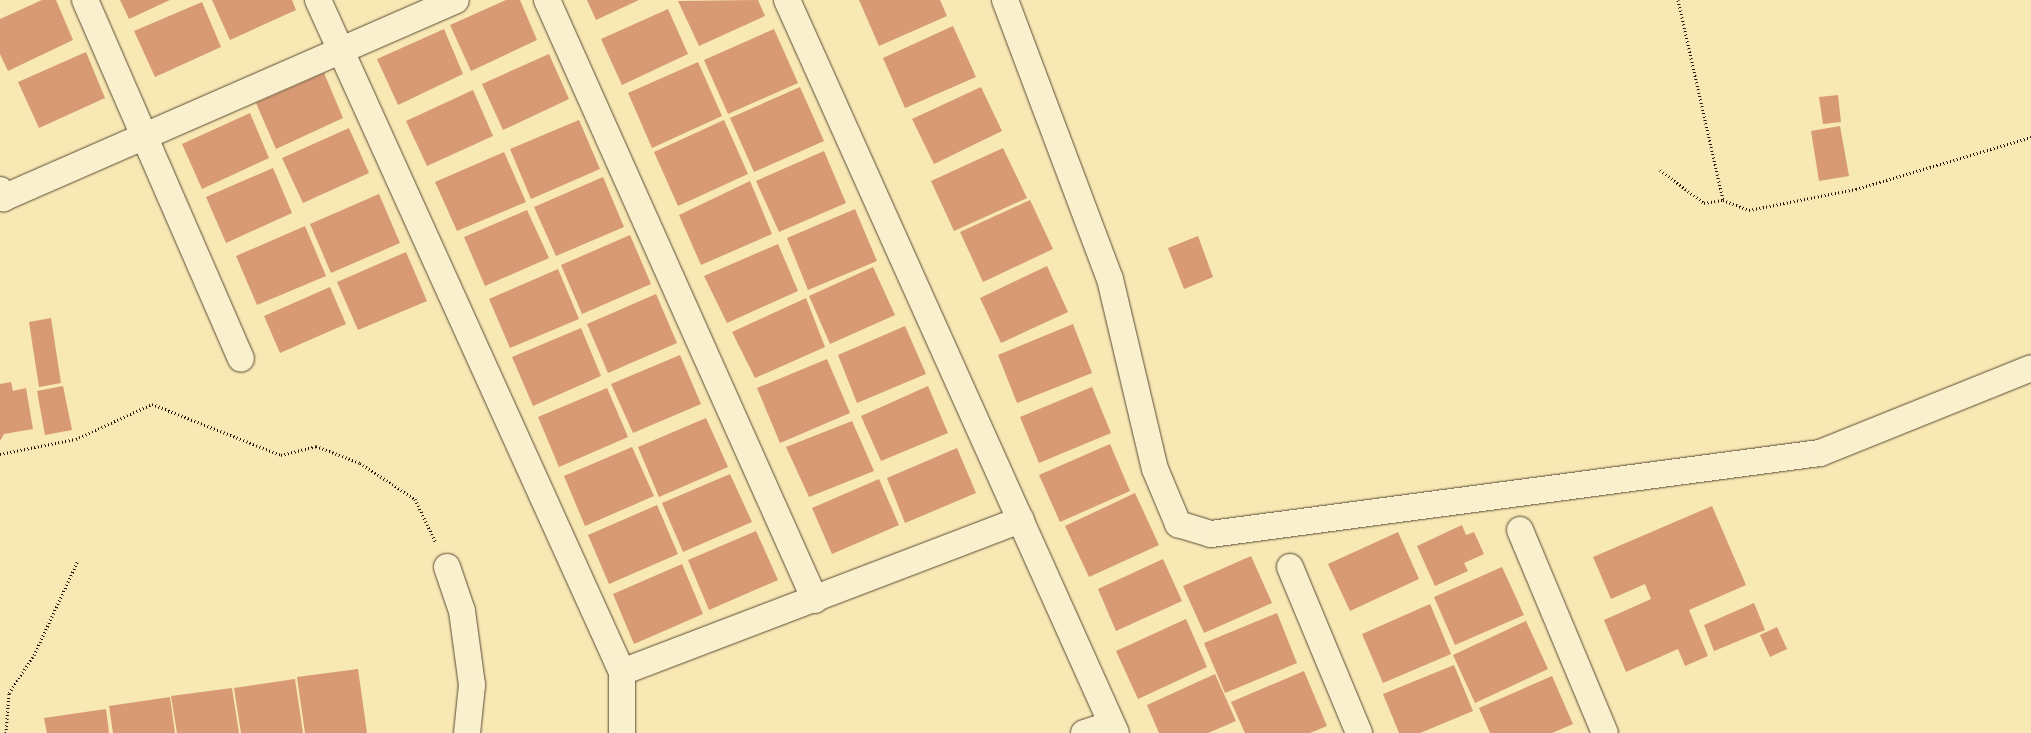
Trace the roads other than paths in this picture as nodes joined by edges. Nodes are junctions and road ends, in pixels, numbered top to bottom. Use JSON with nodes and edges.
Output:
{"nodes":[{"id":1,"x":85,"y":0,"type":"edge"},
{"id":2,"x":318,"y":0,"type":"edge"},
{"id":3,"x":456,"y":0,"type":"edge"},
{"id":4,"x":547,"y":0,"type":"edge"},
{"id":5,"x":787,"y":0,"type":"edge"},
{"id":6,"x":1005,"y":0,"type":"edge"},
{"id":7,"x":341,"y":50,"type":"junction"},
{"id":8,"x":144,"y":137,"type":"junction"},
{"id":9,"x":0,"y":190,"type":"edge"},
{"id":10,"x":241,"y":360,"type":"dead end"},
{"id":11,"x":2031,"y":368,"type":"edge"},
{"id":12,"x":1021,"y":520,"type":"junction"},
{"id":13,"x":1520,"y":530,"type":"dead end"},
{"id":14,"x":447,"y":566,"type":"road end"},
{"id":15,"x":1290,"y":567,"type":"dead end"},
{"id":16,"x":815,"y":600,"type":"junction"},
{"id":17,"x":622,"y":672,"type":"junction"},
{"id":18,"x":1114,"y":729,"type":"edge"},
{"id":19,"x":468,"y":733,"type":"edge"},
{"id":20,"x":622,"y":733,"type":"edge"},
{"id":21,"x":1084,"y":733,"type":"edge"},
{"id":22,"x":1359,"y":733,"type":"edge"},
{"id":23,"x":1605,"y":733,"type":"edge"}],
"edges":[{"from":1,"to":8,"type":"street"},
{"from":2,"to":7,"type":"street"},
{"from":3,"to":7,"type":"street"},
{"from":4,"to":16,"type":"street"},
{"from":5,"to":12,"type":"street"},
{"from":6,"to":11,"type":"street"},
{"from":7,"to":8,"type":"street"},
{"from":7,"to":17,"type":"street"},
{"from":8,"to":9,"type":"street"},
{"from":8,"to":10,"type":"street"},
{"from":12,"to":16,"type":"street"},
{"from":12,"to":18,"type":"street"},
{"from":13,"to":23,"type":"street"},
{"from":14,"to":19,"type":"street"},
{"from":15,"to":22,"type":"street"},
{"from":16,"to":17,"type":"street"},
{"from":17,"to":20,"type":"street"},
{"from":18,"to":21,"type":"street"}]}
